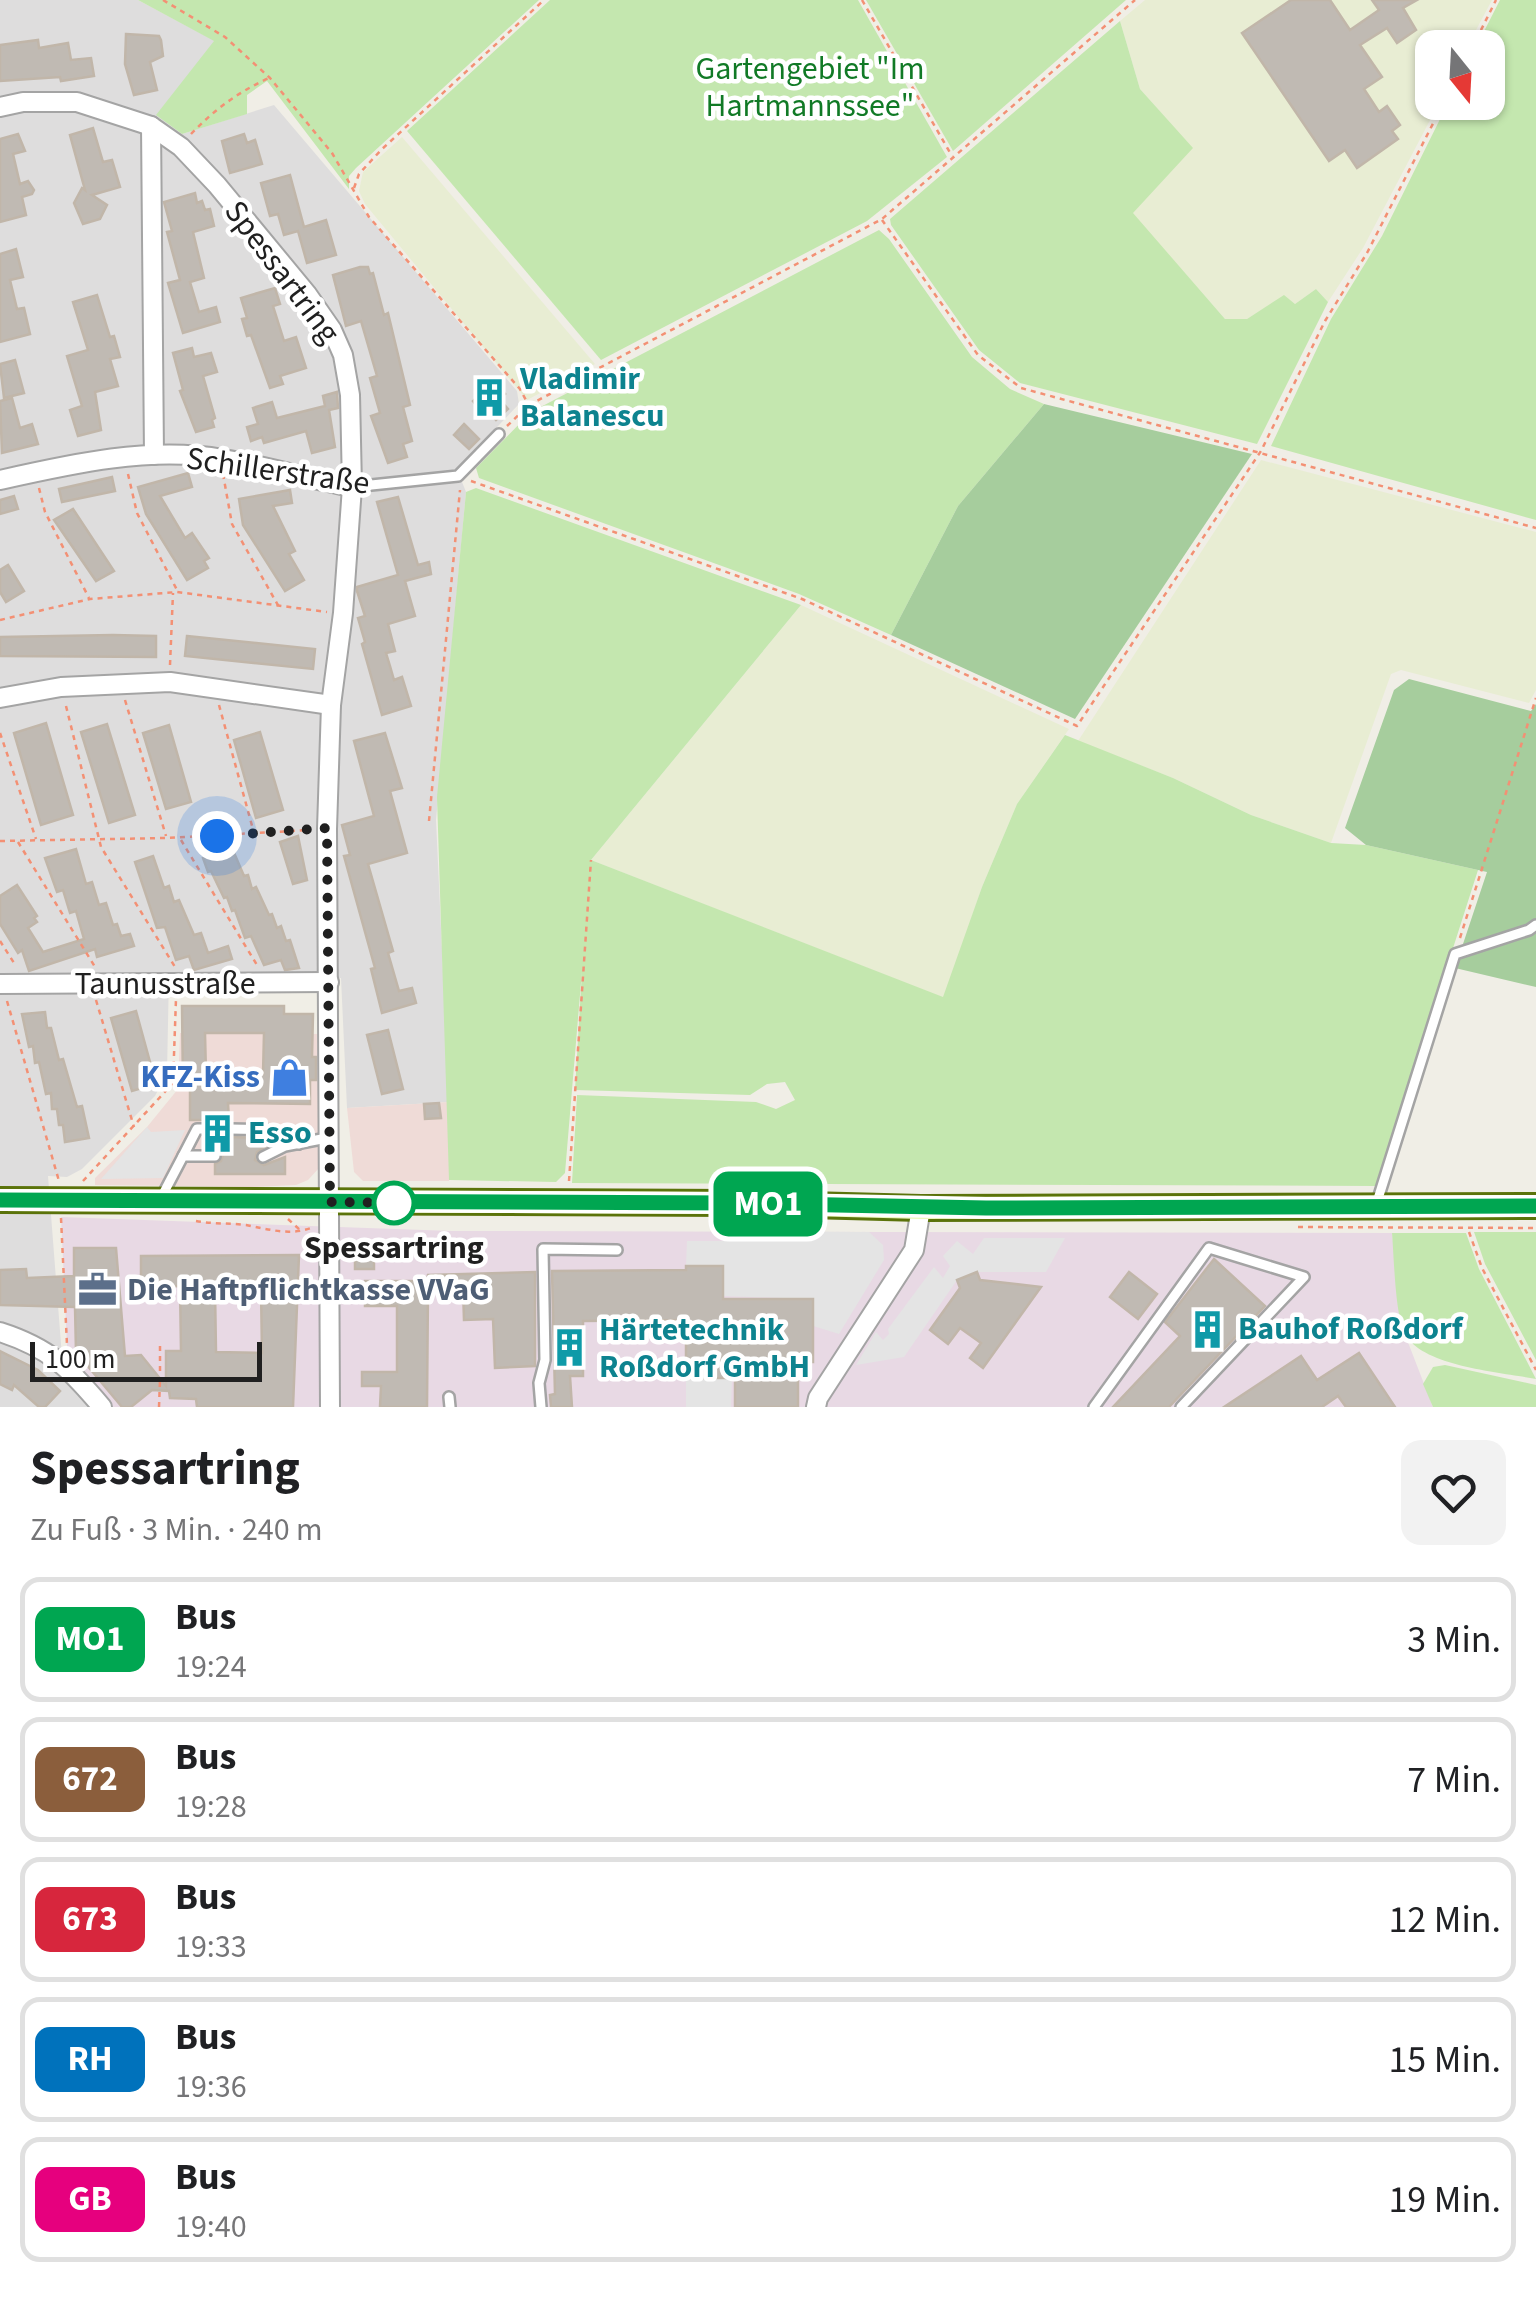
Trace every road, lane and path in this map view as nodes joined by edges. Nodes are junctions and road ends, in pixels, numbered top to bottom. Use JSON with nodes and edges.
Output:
{"nodes":[{"id":1,"x":162,"y":0,"type":"edge"},
{"id":2,"x":544,"y":0,"type":"edge"},
{"id":3,"x":862,"y":0,"type":"edge"},
{"id":4,"x":1135,"y":0,"type":"edge"},
{"id":5,"x":1496,"y":0,"type":"edge"},
{"id":6,"x":1481,"y":30,"type":"edge"},
{"id":7,"x":270,"y":78,"type":"junction"},
{"id":8,"x":0,"y":107,"type":"edge"},
{"id":9,"x":1435,"y":120,"type":"edge"},
{"id":10,"x":150,"y":126,"type":"junction"},
{"id":11,"x":181,"y":147,"type":"junction"},
{"id":12,"x":953,"y":158,"type":"junction"},
{"id":13,"x":353,"y":189,"type":"junction"},
{"id":14,"x":882,"y":219,"type":"junction"},
{"id":15,"x":529,"y":405,"type":"junction"},
{"id":16,"x":499,"y":434,"type":"joint"},
{"id":17,"x":1261,"y":451,"type":"junction"},
{"id":18,"x":154,"y":456,"type":"junction"},
{"id":19,"x":123,"y":457,"type":"junction"},
{"id":20,"x":220,"y":458,"type":"junction"},
{"id":21,"x":35,"y":472,"type":"junction"},
{"id":22,"x":458,"y":476,"type":"junction"},
{"id":23,"x":0,"y":480,"type":"edge"},
{"id":24,"x":352,"y":487,"type":"junction"},
{"id":25,"x":1536,"y":528,"type":"edge"},
{"id":26,"x":175,"y":592,"type":"junction"},
{"id":27,"x":90,"y":600,"type":"junction"},
{"id":28,"x":279,"y":607,"type":"junction"},
{"id":29,"x":344,"y":614,"type":"junction"},
{"id":30,"x":1,"y":618,"type":"edge"},
{"id":31,"x":170,"y":682,"type":"junction"},
{"id":32,"x":120,"y":684,"type":"junction"},
{"id":33,"x":213,"y":686,"type":"junction"},
{"id":34,"x":61,"y":688,"type":"junction"},
{"id":35,"x":0,"y":698,"type":"edge"},
{"id":36,"x":1536,"y":698,"type":"edge"},
{"id":37,"x":332,"y":705,"type":"junction"},
{"id":38,"x":0,"y":733,"type":"edge"},
{"id":39,"x":429,"y":821,"type":"dead end"},
{"id":40,"x":327,"y":828,"type":"junction"},
{"id":41,"x":254,"y":834,"type":"junction"},
{"id":42,"x":179,"y":837,"type":"junction"},
{"id":43,"x":166,"y":838,"type":"junction"},
{"id":44,"x":101,"y":839,"type":"junction"},
{"id":45,"x":17,"y":840,"type":"junction"},
{"id":46,"x":0,"y":841,"type":"edge"},
{"id":47,"x":36,"y":841,"type":"junction"},
{"id":48,"x":590,"y":860,"type":"dead end"},
{"id":49,"x":1536,"y":925,"type":"edge"},
{"id":50,"x":0,"y":941,"type":"edge"},
{"id":51,"x":1454,"y":954,"type":"junction"},
{"id":52,"x":330,"y":982,"type":"junction"},
{"id":53,"x":268,"y":983,"type":"junction"},
{"id":54,"x":1,"y":984,"type":"edge"},
{"id":55,"x":27,"y":984,"type":"junction"},
{"id":56,"x":176,"y":984,"type":"junction"},
{"id":57,"x":99,"y":986,"type":"junction"},
{"id":58,"x":134,"y":1128,"type":"junction"},
{"id":59,"x":206,"y":1129,"type":"dead end"},
{"id":60,"x":230,"y":1129,"type":"dead end"},
{"id":61,"x":330,"y":1137,"type":"junction"},
{"id":62,"x":300,"y":1144,"type":"junction"},
{"id":63,"x":183,"y":1156,"type":"junction"},
{"id":64,"x":215,"y":1156,"type":"dead end"},
{"id":65,"x":262,"y":1157,"type":"dead end"},
{"id":66,"x":59,"y":1182,"type":"dead end"},
{"id":67,"x":75,"y":1190,"type":"dead end"},
{"id":68,"x":0,"y":1200,"type":"edge"},
{"id":69,"x":155,"y":1202,"type":"junction"},
{"id":70,"x":330,"y":1202,"type":"junction"},
{"id":71,"x":567,"y":1202,"type":"junction"},
{"id":72,"x":1377,"y":1205,"type":"junction"},
{"id":73,"x":1462,"y":1206,"type":"junction"},
{"id":74,"x":1536,"y":1206,"type":"edge"},
{"id":75,"x":921,"y":1208,"type":"junction"},
{"id":76,"x":61,"y":1216,"type":"dead end"},
{"id":77,"x":617,"y":1250,"type":"dead end"},
{"id":78,"x":0,"y":1332,"type":"edge"},
{"id":79,"x":160,"y":1343,"type":"dead end"},
{"id":80,"x":68,"y":1368,"type":"junction"},
{"id":81,"x":1536,"y":1370,"type":"edge"},
{"id":82,"x":160,"y":1371,"type":"dead end"},
{"id":83,"x":160,"y":1380,"type":"dead end"},
{"id":84,"x":102,"y":1407,"type":"edge"},
{"id":85,"x":159,"y":1407,"type":"edge"},
{"id":86,"x":330,"y":1407,"type":"edge"},
{"id":87,"x":541,"y":1407,"type":"edge"},
{"id":88,"x":816,"y":1407,"type":"edge"},
{"id":89,"x":1094,"y":1407,"type":"edge"},
{"id":90,"x":1181,"y":1407,"type":"edge"}],
"edges":[{"from":1,"to":7,"type":"path"},
{"from":2,"to":13,"type":"path"},
{"from":3,"to":12,"type":"path"},
{"from":4,"to":12,"type":"path"},
{"from":5,"to":6,"type":"path"},
{"from":7,"to":11,"type":"path"},
{"from":7,"to":13,"type":"path"},
{"from":8,"to":10,"type":"street","name":"Spessartring"},
{"from":9,"to":17,"type":"path"},
{"from":10,"to":11,"type":"street","name":"Spessartring"},
{"from":10,"to":18,"type":"street"},
{"from":11,"to":24,"type":"street","name":"Spessartring"},
{"from":12,"to":14,"type":"path"},
{"from":13,"to":15,"type":"path"},
{"from":14,"to":15,"type":"path"},
{"from":14,"to":17,"type":"path"},
{"from":15,"to":16,"type":"path"},
{"from":16,"to":22,"type":"lane"},
{"from":17,"to":22,"type":"path"},
{"from":17,"to":25,"type":"path"},
{"from":18,"to":19,"type":"street","name":"Schillerstraße"},
{"from":18,"to":20,"type":"street","name":"Schillerstraße"},
{"from":19,"to":21,"type":"street","name":"Schillerstraße"},
{"from":19,"to":26,"type":"path"},
{"from":20,"to":24,"type":"street","name":"Schillerstraße"},
{"from":20,"to":28,"type":"path"},
{"from":21,"to":23,"type":"street","name":"Schillerstraße"},
{"from":21,"to":27,"type":"path"},
{"from":22,"to":24,"type":"lane","name":"Schillerstraße"},
{"from":22,"to":39,"type":"path"},
{"from":24,"to":29,"type":"street","name":"Spessartring"},
{"from":26,"to":27,"type":"path"},
{"from":26,"to":28,"type":"path"},
{"from":26,"to":31,"type":"path"},
{"from":27,"to":30,"type":"path"},
{"from":28,"to":29,"type":"path"},
{"from":29,"to":37,"type":"street","name":"Spessartring"},
{"from":31,"to":32,"type":"street"},
{"from":31,"to":33,"type":"street"},
{"from":32,"to":34,"type":"street"},
{"from":32,"to":43,"type":"path"},
{"from":33,"to":37,"type":"street"},
{"from":33,"to":41,"type":"path"},
{"from":34,"to":35,"type":"street"},
{"from":34,"to":44,"type":"path"},
{"from":36,"to":51,"type":"path"},
{"from":37,"to":40,"type":"street","name":"Spessartring"},
{"from":38,"to":47,"type":"path"},
{"from":40,"to":41,"type":"path"},
{"from":40,"to":52,"type":"street","name":"Spessartring"},
{"from":41,"to":42,"type":"path"},
{"from":42,"to":43,"type":"path"},
{"from":42,"to":53,"type":"path"},
{"from":43,"to":44,"type":"path"},
{"from":44,"to":47,"type":"path"},
{"from":44,"to":56,"type":"path"},
{"from":45,"to":46,"type":"path"},
{"from":45,"to":47,"type":"path"},
{"from":45,"to":57,"type":"path"},
{"from":48,"to":71,"type":"path"},
{"from":49,"to":51,"type":"lane"},
{"from":50,"to":55,"type":"path"},
{"from":51,"to":72,"type":"lane"},
{"from":52,"to":53,"type":"street","name":"Taunusstraße"},
{"from":52,"to":61,"type":"street","name":"Spessartring"},
{"from":53,"to":56,"type":"street","name":"Taunusstraße"},
{"from":54,"to":55,"type":"street","name":"Taunusstraße"},
{"from":54,"to":66,"type":"path"},
{"from":55,"to":57,"type":"street","name":"Taunusstraße"},
{"from":56,"to":57,"type":"street","name":"Taunusstraße"},
{"from":56,"to":58,"type":"path"},
{"from":57,"to":58,"type":"path"},
{"from":58,"to":67,"type":"path"},
{"from":59,"to":63,"type":"lane"},
{"from":60,"to":62,"type":"lane"},
{"from":61,"to":62,"type":"lane"},
{"from":61,"to":70,"type":"street","name":"Spessartring"},
{"from":62,"to":65,"type":"lane"},
{"from":63,"to":64,"type":"lane"},
{"from":63,"to":69,"type":"lane"},
{"from":68,"to":69,"type":"main road"},
{"from":69,"to":70,"type":"main road"},
{"from":70,"to":71,"type":"main road"},
{"from":70,"to":86,"type":"street","name":"Spessartring"},
{"from":71,"to":75,"type":"main road"},
{"from":72,"to":73,"type":"main road"},
{"from":72,"to":75,"type":"main road"},
{"from":73,"to":74,"type":"main road"},
{"from":73,"to":81,"type":"path"},
{"from":75,"to":88,"type":"street"},
{"from":76,"to":80,"type":"path"},
{"from":77,"to":87,"type":"lane"},
{"from":78,"to":80,"type":"street"},
{"from":79,"to":82,"type":"path"},
{"from":80,"to":84,"type":"street"},
{"from":83,"to":85,"type":"path"},
{"from":89,"to":90,"type":"lane"}]}
